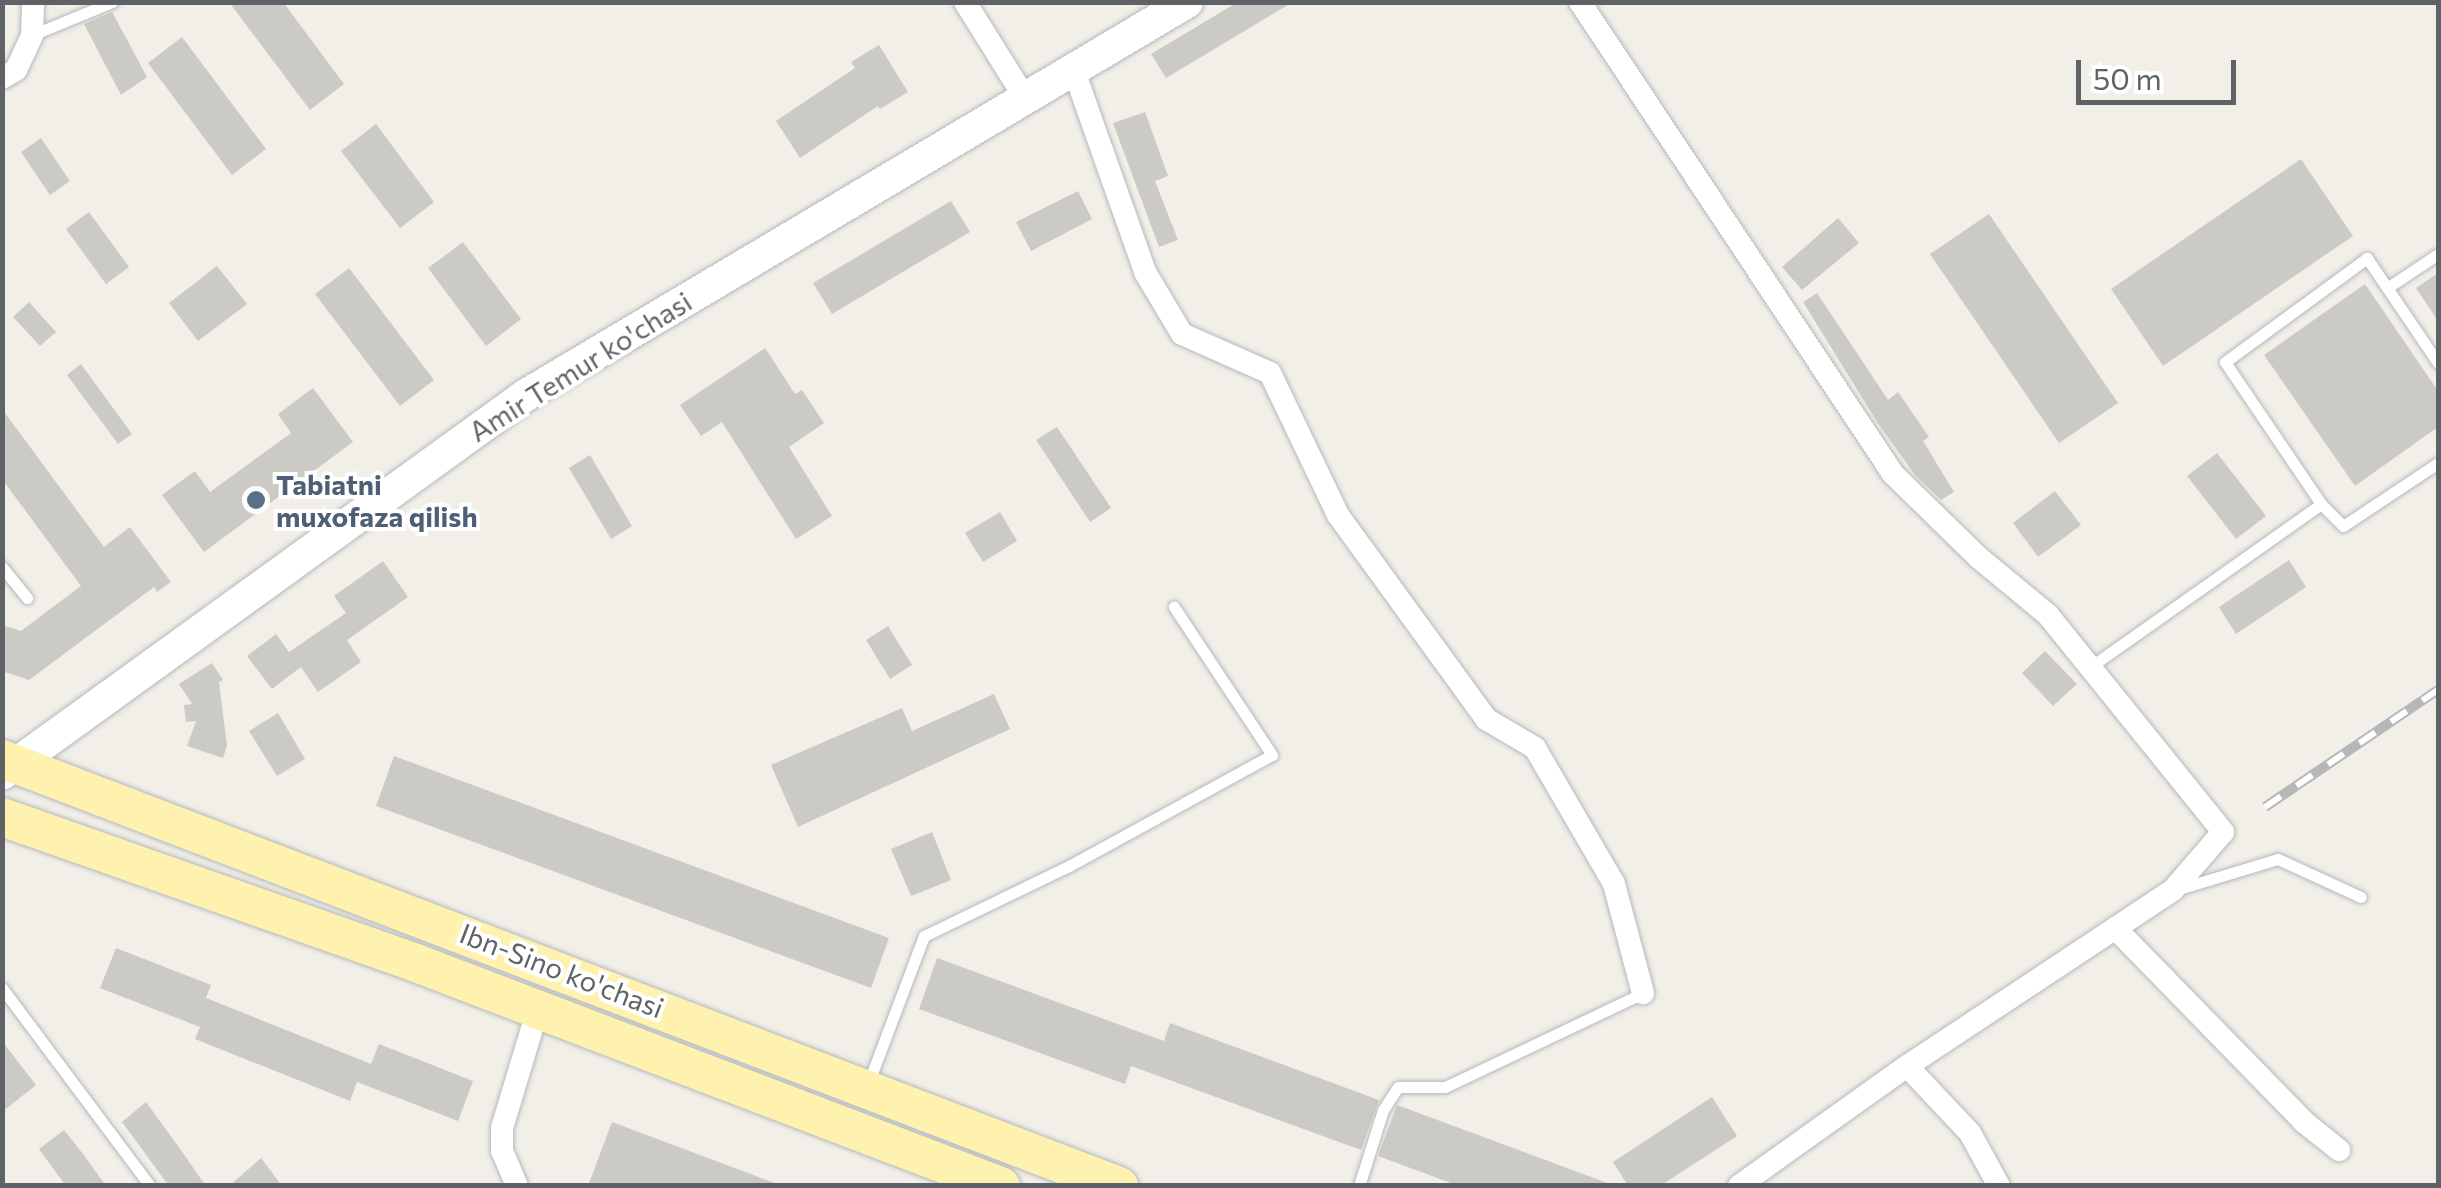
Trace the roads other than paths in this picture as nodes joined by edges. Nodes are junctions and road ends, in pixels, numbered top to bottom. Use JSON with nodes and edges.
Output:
{"nodes":[{"id":1,"x":32,"y":2,"type":"edge"},
{"id":2,"x":112,"y":2,"type":"edge"},
{"id":3,"x":964,"y":2,"type":"edge"},
{"id":4,"x":1187,"y":2,"type":"edge"},
{"id":5,"x":1580,"y":2,"type":"edge"},
{"id":6,"x":32,"y":35,"type":"junction"},
{"id":7,"x":1074,"y":71,"type":"junction"},
{"id":8,"x":2,"y":78,"type":"edge"},
{"id":9,"x":1025,"y":98,"type":"junction"},
{"id":10,"x":2438,"y":254,"type":"edge"},
{"id":11,"x":2387,"y":288,"type":"junction"},
{"id":12,"x":2438,"y":363,"type":"edge"},
{"id":13,"x":2438,"y":463,"type":"edge"},
{"id":14,"x":2321,"y":504,"type":"junction"},
{"id":15,"x":2,"y":568,"type":"edge"},
{"id":16,"x":27,"y":598,"type":"dead end"},
{"id":17,"x":1174,"y":607,"type":"dead end"},
{"id":18,"x":2090,"y":667,"type":"junction"},
{"id":19,"x":7,"y":766,"type":"edge"},
{"id":20,"x":2,"y":817,"type":"edge"},
{"id":21,"x":2173,"y":890,"type":"junction"},
{"id":22,"x":2361,"y":898,"type":"dead end"},
{"id":23,"x":2115,"y":928,"type":"junction"},
{"id":24,"x":2,"y":988,"type":"edge"},
{"id":25,"x":1643,"y":993,"type":"joint"},
{"id":26,"x":538,"y":1009,"type":"junction"},
{"id":27,"x":1907,"y":1066,"type":"junction"},
{"id":28,"x":867,"y":1088,"type":"junction"},
{"id":29,"x":2340,"y":1150,"type":"dead end"},
{"id":30,"x":150,"y":1186,"type":"edge"},
{"id":31,"x":517,"y":1186,"type":"edge"},
{"id":32,"x":1001,"y":1186,"type":"edge"},
{"id":33,"x":1119,"y":1186,"type":"edge"},
{"id":34,"x":1359,"y":1186,"type":"edge"},
{"id":35,"x":1739,"y":1186,"type":"edge"},
{"id":36,"x":1999,"y":1186,"type":"edge"}],
"edges":[{"from":1,"to":6,"type":"street"},
{"from":2,"to":6,"type":"lane"},
{"from":3,"to":9,"type":"street"},
{"from":4,"to":7,"type":"main road","name":"Amir Temur ko'chasi"},
{"from":5,"to":18,"type":"street"},
{"from":6,"to":8,"type":"street"},
{"from":7,"to":9,"type":"main road","name":"Amir Temur ko'chasi"},
{"from":7,"to":25,"type":"street"},
{"from":9,"to":19,"type":"main road","name":"Amir Temur ko'chasi"},
{"from":10,"to":11,"type":"lane"},
{"from":11,"to":12,"type":"lane"},
{"from":11,"to":14,"type":"lane"},
{"from":13,"to":14,"type":"lane"},
{"from":14,"to":18,"type":"lane"},
{"from":15,"to":16,"type":"lane"},
{"from":17,"to":28,"type":"lane"},
{"from":18,"to":21,"type":"street"},
{"from":19,"to":28,"type":"main road","name":"Ibn-Sino ko'chasi"},
{"from":20,"to":26,"type":"main road","name":"Ibn-Sino ko'chasi"},
{"from":21,"to":22,"type":"lane"},
{"from":21,"to":23,"type":"street"},
{"from":23,"to":27,"type":"street"},
{"from":23,"to":29,"type":"street"},
{"from":24,"to":30,"type":"lane"},
{"from":25,"to":34,"type":"lane"},
{"from":26,"to":31,"type":"street"},
{"from":26,"to":32,"type":"main road","name":"Ibn-Sino ko'chasi"},
{"from":27,"to":35,"type":"street"},
{"from":27,"to":36,"type":"street"},
{"from":28,"to":33,"type":"main road","name":"Ibn-Sino ko'chasi"}]}
